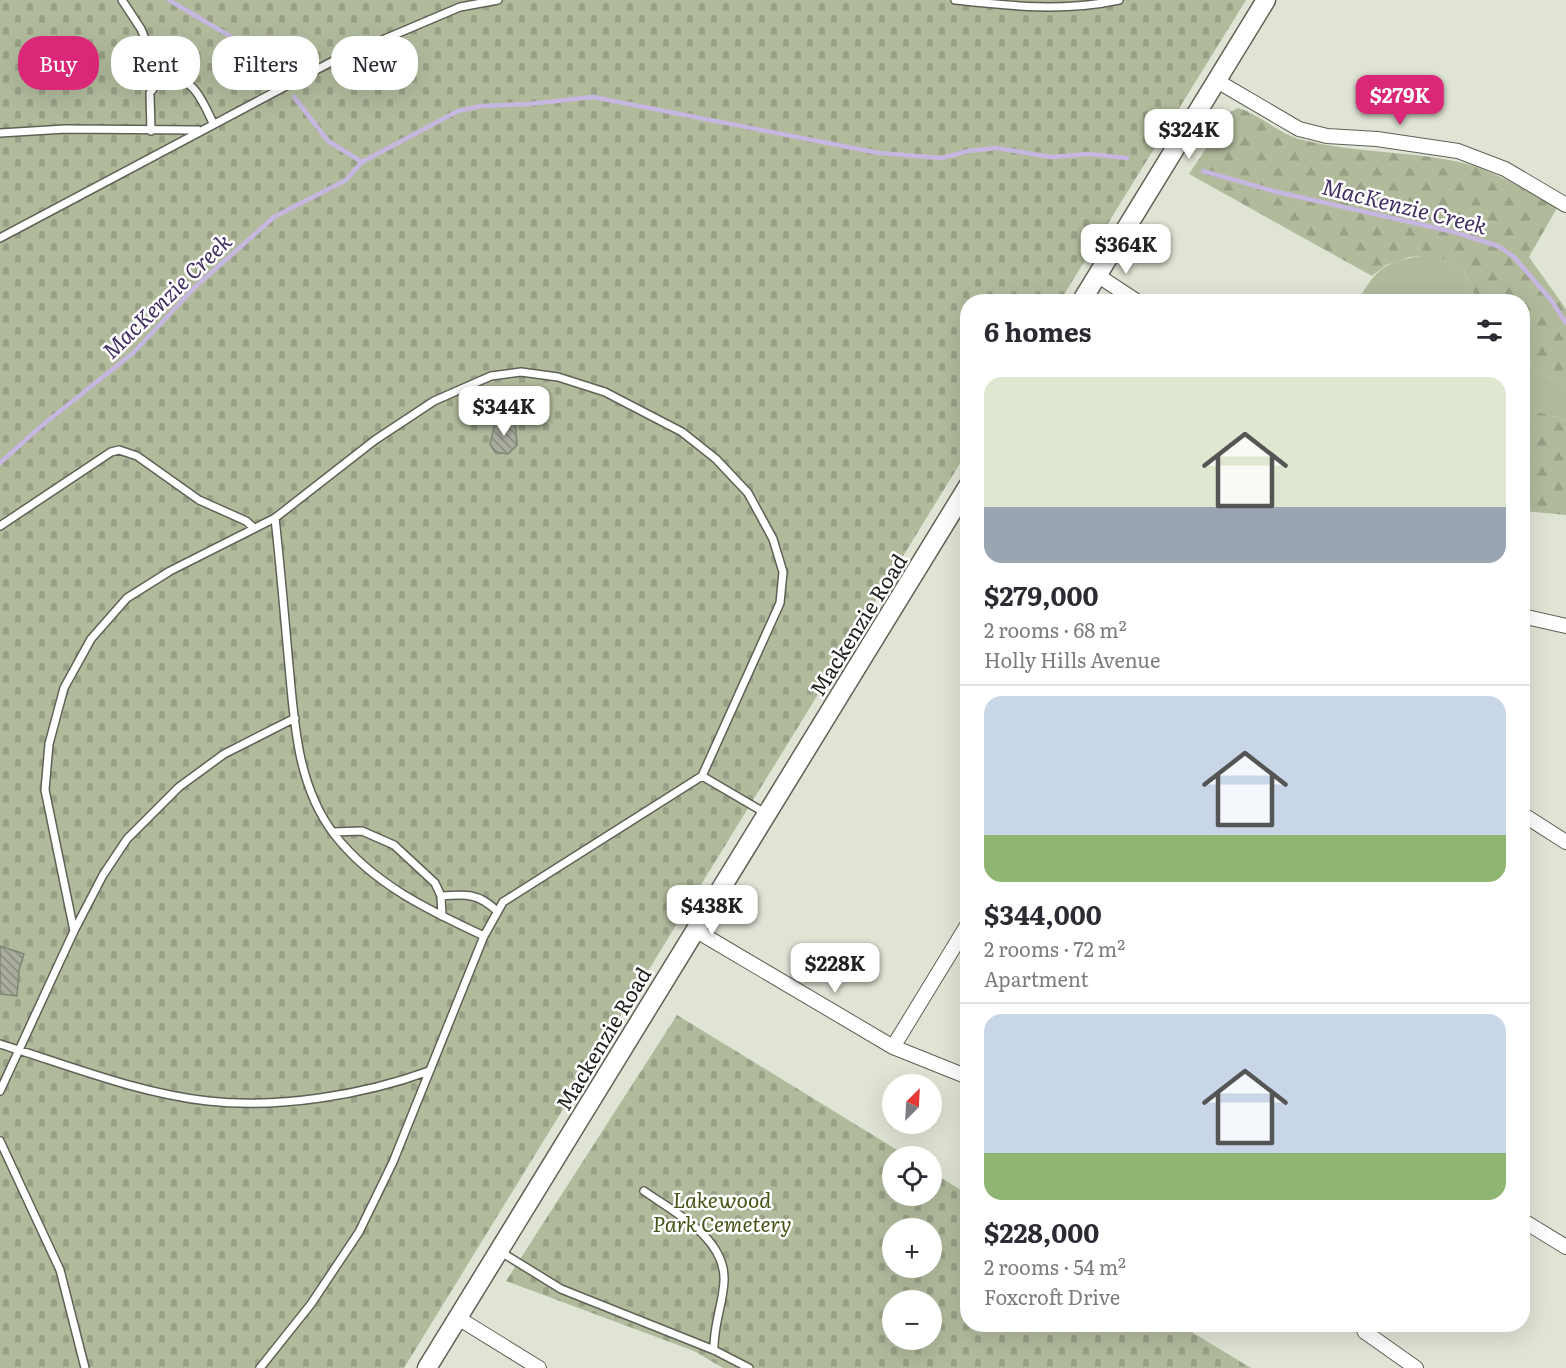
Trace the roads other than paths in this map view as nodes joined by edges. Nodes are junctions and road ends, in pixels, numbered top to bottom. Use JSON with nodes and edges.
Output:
{"nodes":[{"id":1,"x":122,"y":0,"type":"edge"},
{"id":2,"x":498,"y":0,"type":"edge"},
{"id":3,"x":955,"y":0,"type":"edge"},
{"id":4,"x":1119,"y":0,"type":"edge"},
{"id":5,"x":1266,"y":0,"type":"edge"},
{"id":6,"x":144,"y":36,"type":"edge"},
{"id":7,"x":1217,"y":81,"type":"junction"},
{"id":8,"x":152,"y":90,"type":"edge"},
{"id":9,"x":196,"y":90,"type":"edge"},
{"id":10,"x":213,"y":123,"type":"junction"},
{"id":11,"x":200,"y":130,"type":"junction"},
{"id":12,"x":151,"y":131,"type":"junction"},
{"id":13,"x":0,"y":134,"type":"edge"},
{"id":14,"x":1566,"y":205,"type":"edge"},
{"id":15,"x":0,"y":238,"type":"edge"},
{"id":16,"x":1097,"y":275,"type":"junction"},
{"id":17,"x":1086,"y":294,"type":"edge"},
{"id":18,"x":1126,"y":294,"type":"edge"},
{"id":19,"x":960,"y":499,"type":"edge"},
{"id":20,"x":275,"y":518,"type":"junction"},
{"id":21,"x":0,"y":525,"type":"edge"},
{"id":22,"x":254,"y":528,"type":"junction"},
{"id":23,"x":1530,"y":618,"type":"edge"},
{"id":24,"x":1566,"y":626,"type":"edge"},
{"id":25,"x":295,"y":718,"type":"junction"},
{"id":26,"x":702,"y":776,"type":"junction"},
{"id":27,"x":766,"y":814,"type":"junction"},
{"id":28,"x":1530,"y":819,"type":"edge"},
{"id":29,"x":333,"y":832,"type":"junction"},
{"id":30,"x":1566,"y":842,"type":"edge"},
{"id":31,"x":441,"y":896,"type":"junction"},
{"id":32,"x":497,"y":911,"type":"junction"},
{"id":33,"x":442,"y":916,"type":"junction"},
{"id":34,"x":695,"y":930,"type":"junction"},
{"id":35,"x":74,"y":931,"type":"junction"},
{"id":36,"x":484,"y":936,"type":"junction"},
{"id":37,"x":960,"y":937,"type":"edge"},
{"id":38,"x":0,"y":1044,"type":"edge"},
{"id":39,"x":893,"y":1047,"type":"junction"},
{"id":40,"x":19,"y":1050,"type":"junction"},
{"id":41,"x":429,"y":1071,"type":"junction"},
{"id":42,"x":960,"y":1074,"type":"edge"},
{"id":43,"x":0,"y":1090,"type":"edge"},
{"id":44,"x":0,"y":1141,"type":"edge"},
{"id":45,"x":644,"y":1191,"type":"dead end"},
{"id":46,"x":1530,"y":1226,"type":"edge"},
{"id":47,"x":1566,"y":1247,"type":"edge"},
{"id":48,"x":499,"y":1251,"type":"junction"},
{"id":49,"x":458,"y":1318,"type":"junction"},
{"id":50,"x":1365,"y":1332,"type":"edge"},
{"id":51,"x":714,"y":1350,"type":"junction"},
{"id":52,"x":85,"y":1368,"type":"edge"},
{"id":53,"x":260,"y":1368,"type":"edge"},
{"id":54,"x":427,"y":1368,"type":"edge"},
{"id":55,"x":539,"y":1368,"type":"edge"},
{"id":56,"x":749,"y":1368,"type":"edge"},
{"id":57,"x":1416,"y":1368,"type":"edge"}],
"edges":[{"from":1,"to":6,"type":"lane"},
{"from":2,"to":10,"type":"lane"},
{"from":3,"to":4,"type":"lane"},
{"from":5,"to":7,"type":"main road"},
{"from":7,"to":14,"type":"street"},
{"from":7,"to":16,"type":"main road"},
{"from":8,"to":12,"type":"lane"},
{"from":9,"to":10,"type":"lane"},
{"from":10,"to":11,"type":"lane"},
{"from":11,"to":12,"type":"lane"},
{"from":11,"to":15,"type":"lane"},
{"from":12,"to":13,"type":"lane"},
{"from":16,"to":17,"type":"main road"},
{"from":16,"to":18,"type":"street"},
{"from":19,"to":27,"type":"main road","name":"Mackenzie Road"},
{"from":20,"to":22,"type":"lane"},
{"from":20,"to":25,"type":"lane"},
{"from":20,"to":26,"type":"lane"},
{"from":21,"to":22,"type":"lane"},
{"from":22,"to":35,"type":"lane"},
{"from":23,"to":24,"type":"street"},
{"from":25,"to":29,"type":"lane"},
{"from":25,"to":35,"type":"lane"},
{"from":26,"to":27,"type":"lane"},
{"from":26,"to":32,"type":"lane"},
{"from":27,"to":34,"type":"main road","name":"Mackenzie Road"},
{"from":28,"to":30,"type":"street"},
{"from":29,"to":31,"type":"lane"},
{"from":29,"to":33,"type":"lane"},
{"from":31,"to":32,"type":"lane"},
{"from":31,"to":33,"type":"lane"},
{"from":32,"to":36,"type":"lane"},
{"from":33,"to":36,"type":"lane"},
{"from":34,"to":39,"type":"street"},
{"from":34,"to":48,"type":"main road","name":"Mackenzie Road"},
{"from":35,"to":40,"type":"lane"},
{"from":36,"to":41,"type":"lane"},
{"from":37,"to":39,"type":"street"},
{"from":38,"to":40,"type":"lane"},
{"from":39,"to":42,"type":"street"},
{"from":40,"to":41,"type":"lane"},
{"from":40,"to":43,"type":"lane"},
{"from":41,"to":53,"type":"lane"},
{"from":44,"to":52,"type":"lane"},
{"from":45,"to":51,"type":"lane"},
{"from":46,"to":47,"type":"street"},
{"from":48,"to":49,"type":"main road","name":"Mackenzie Road"},
{"from":48,"to":51,"type":"lane"},
{"from":49,"to":54,"type":"main road","name":"Mackenzie Road"},
{"from":49,"to":55,"type":"street"},
{"from":50,"to":57,"type":"street"},
{"from":51,"to":56,"type":"lane"}]}
